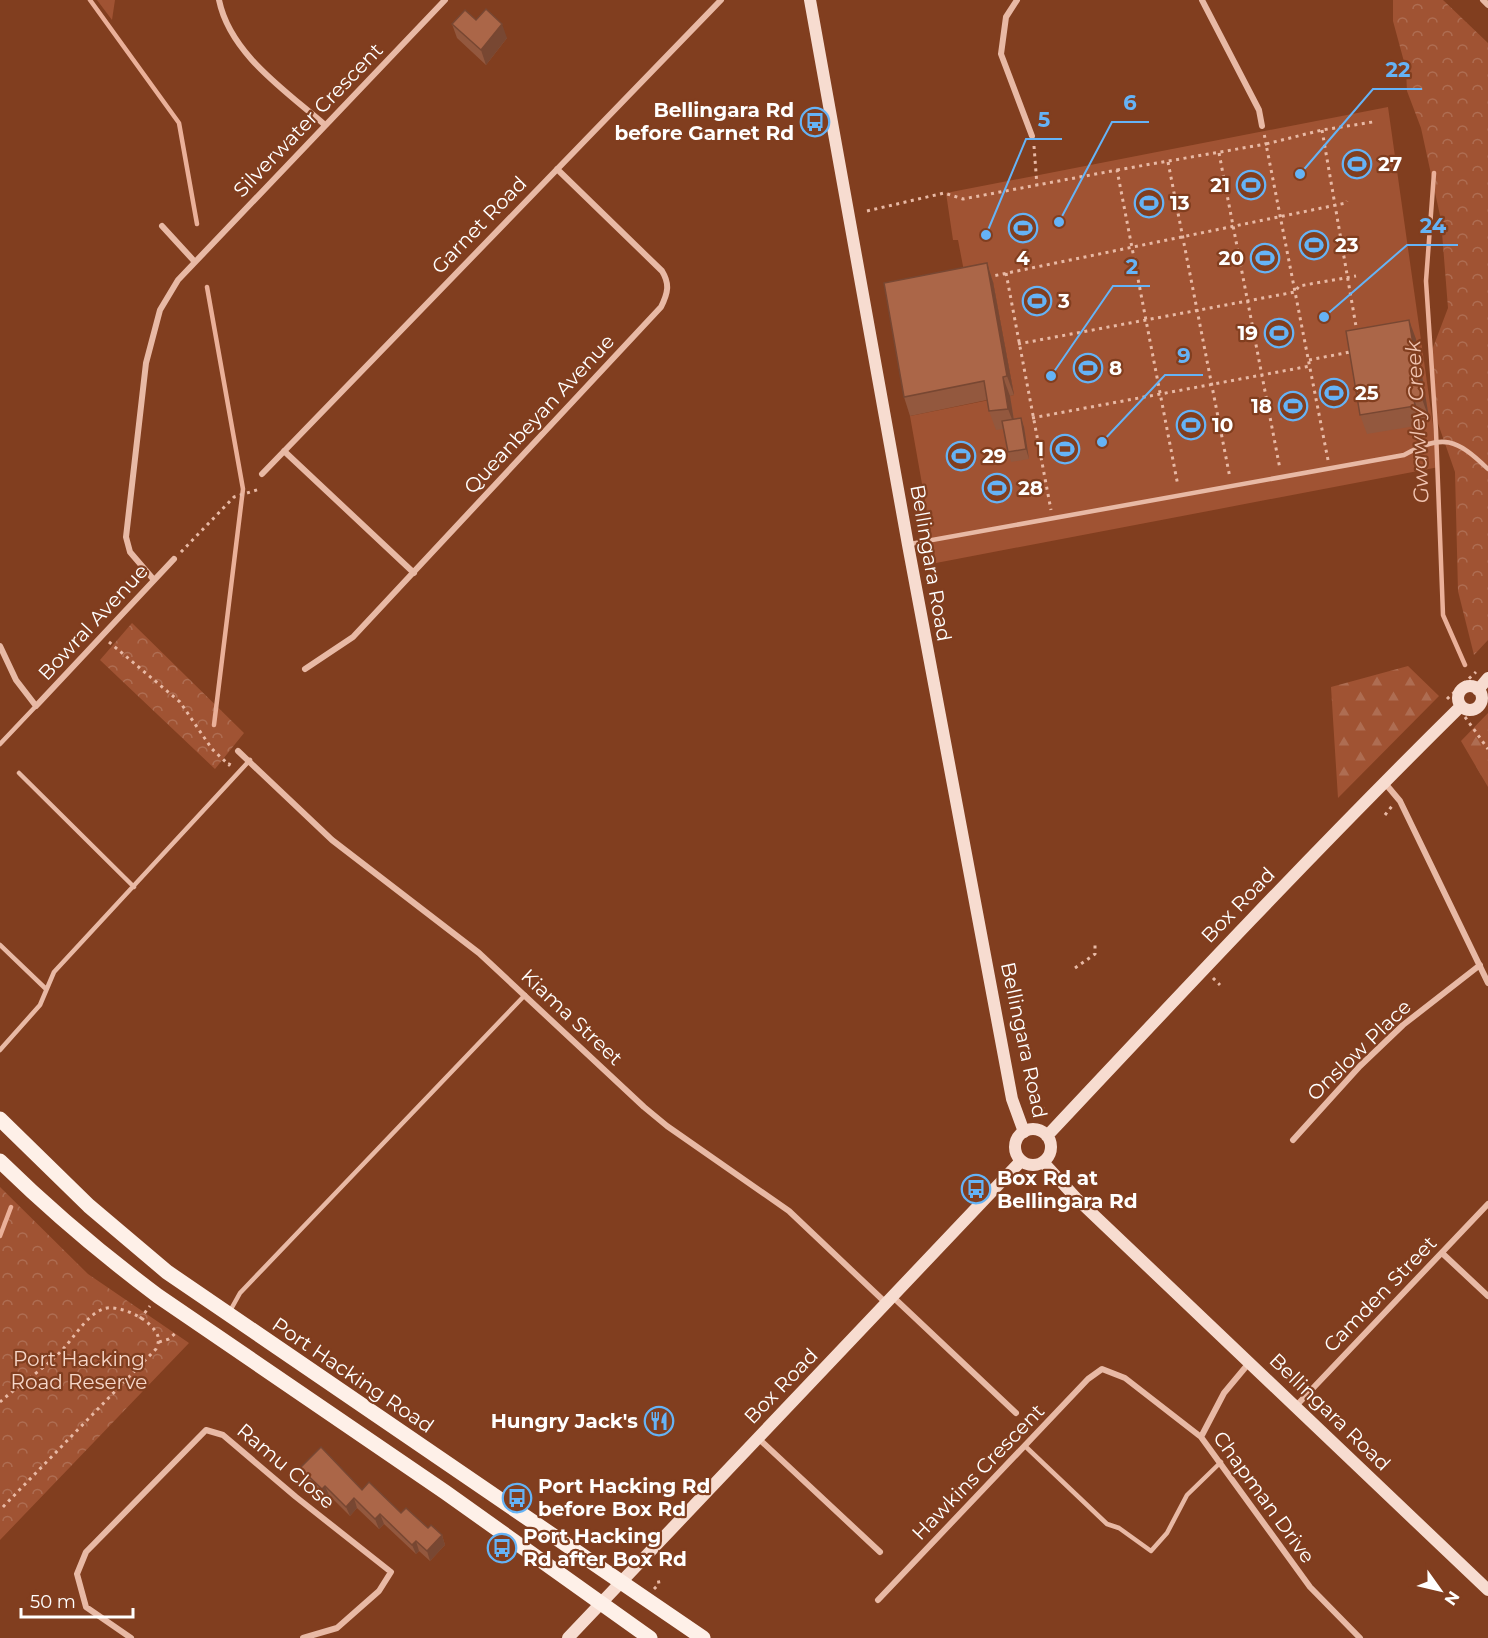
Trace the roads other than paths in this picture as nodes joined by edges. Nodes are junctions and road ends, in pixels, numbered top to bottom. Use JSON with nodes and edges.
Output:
{"nodes":[{"id":1,"x":219,"y":0,"type":"edge"},
{"id":2,"x":445,"y":0,"type":"edge"},
{"id":3,"x":721,"y":0,"type":"edge"},
{"id":4,"x":810,"y":0,"type":"edge"},
{"id":5,"x":1017,"y":0,"type":"edge"},
{"id":6,"x":1202,"y":0,"type":"edge"},
{"id":7,"x":1483,"y":0,"type":"edge"},
{"id":8,"x":1488,"y":5,"type":"edge"},
{"id":9,"x":325,"y":125,"type":"junction"},
{"id":10,"x":1262,"y":126,"type":"dead end"},
{"id":11,"x":1032,"y":136,"type":"road end"},
{"id":12,"x":556,"y":169,"type":"junction"},
{"id":13,"x":162,"y":226,"type":"dead end"},
{"id":14,"x":195,"y":262,"type":"junction"},
{"id":15,"x":284,"y":451,"type":"junction"},
{"id":16,"x":1488,"y":468,"type":"edge"},
{"id":17,"x":262,"y":474,"type":"dead end"},
{"id":18,"x":908,"y":545,"type":"junction"},
{"id":19,"x":174,"y":559,"type":"road end"},
{"id":20,"x":414,"y":573,"type":"junction"},
{"id":21,"x":154,"y":580,"type":"junction"},
{"id":22,"x":0,"y":646,"type":"edge"},
{"id":23,"x":305,"y":669,"type":"dead end"},
{"id":24,"x":1485,"y":676,"type":"edge"},
{"id":25,"x":36,"y":706,"type":"junction"},
{"id":26,"x":0,"y":744,"type":"edge"},
{"id":27,"x":238,"y":751,"type":"road end"},
{"id":28,"x":250,"y":760,"type":"junction"},
{"id":29,"x":19,"y":773,"type":"dead end"},
{"id":30,"x":1384,"y":782,"type":"junction"},
{"id":31,"x":134,"y":887,"type":"junction"},
{"id":32,"x":0,"y":945,"type":"edge"},
{"id":33,"x":1480,"y":965,"type":"junction"},
{"id":34,"x":1488,"y":983,"type":"edge"},
{"id":35,"x":46,"y":989,"type":"junction"},
{"id":36,"x":525,"y":995,"type":"junction"},
{"id":37,"x":0,"y":1050,"type":"edge"},
{"id":38,"x":0,"y":1119,"type":"edge"},
{"id":39,"x":1024,"y":1132,"type":"junction"},
{"id":40,"x":1047,"y":1136,"type":"junction"},
{"id":41,"x":1293,"y":1140,"type":"dead end"},
{"id":42,"x":0,"y":1161,"type":"edge"},
{"id":43,"x":1021,"y":1161,"type":"junction"},
{"id":44,"x":1043,"y":1162,"type":"junction"},
{"id":45,"x":1488,"y":1204,"type":"edge"},
{"id":46,"x":1442,"y":1253,"type":"junction"},
{"id":47,"x":1488,"y":1296,"type":"edge"},
{"id":48,"x":890,"y":1300,"type":"junction"},
{"id":49,"x":228,"y":1315,"type":"junction"},
{"id":50,"x":1250,"y":1363,"type":"junction"},
{"id":51,"x":1102,"y":1369,"type":"joint"},
{"id":52,"x":1296,"y":1406,"type":"junction"},
{"id":53,"x":1016,"y":1413,"type":"dead end"},
{"id":54,"x":1201,"y":1437,"type":"junction"},
{"id":55,"x":758,"y":1438,"type":"junction"},
{"id":56,"x":1026,"y":1446,"type":"junction"},
{"id":57,"x":1221,"y":1462,"type":"junction"},
{"id":58,"x":880,"y":1552,"type":"dead end"},
{"id":59,"x":620,"y":1583,"type":"junction"},
{"id":60,"x":1488,"y":1590,"type":"edge"},
{"id":61,"x":878,"y":1600,"type":"dead end"},
{"id":62,"x":599,"y":1603,"type":"junction"},
{"id":63,"x":131,"y":1638,"type":"edge"},
{"id":64,"x":303,"y":1638,"type":"edge"},
{"id":65,"x":568,"y":1638,"type":"edge"},
{"id":66,"x":650,"y":1638,"type":"edge"},
{"id":67,"x":703,"y":1638,"type":"edge"},
{"id":68,"x":1360,"y":1638,"type":"edge"}],
"edges":[{"from":1,"to":9,"type":"street"},
{"from":2,"to":9,"type":"street","name":"Silverwater Crescent"},
{"from":3,"to":12,"type":"street","name":"Garnet Road"},
{"from":4,"to":18,"type":"street","name":"Bellingara Road"},
{"from":5,"to":11,"type":"street"},
{"from":6,"to":10,"type":"street"},
{"from":7,"to":8,"type":"street"},
{"from":9,"to":14,"type":"street","name":"Silverwater Crescent"},
{"from":12,"to":15,"type":"street","name":"Garnet Road"},
{"from":12,"to":20,"type":"street","name":"Queanbeyan Avenue"},
{"from":13,"to":14,"type":"street"},
{"from":14,"to":21,"type":"street","name":"Silverwater Crescent"},
{"from":15,"to":17,"type":"street","name":"Garnet Road"},
{"from":15,"to":20,"type":"street"},
{"from":16,"to":18,"type":"lane"},
{"from":18,"to":39,"type":"street","name":"Bellingara Road"},
{"from":19,"to":21,"type":"street","name":"Bowral Avenue"},
{"from":20,"to":23,"type":"street","name":"Queanbeyan Avenue"},
{"from":21,"to":25,"type":"street","name":"Bowral Avenue"},
{"from":22,"to":25,"type":"street"},
{"from":24,"to":30,"type":"street","name":"Box Road"},
{"from":25,"to":26,"type":"lane"},
{"from":27,"to":28,"type":"street","name":"Kiama Street"},
{"from":28,"to":31,"type":"lane"},
{"from":28,"to":36,"type":"street","name":"Kiama Street"},
{"from":29,"to":31,"type":"lane"},
{"from":30,"to":33,"type":"street"},
{"from":30,"to":40,"type":"street","name":"Box Road"},
{"from":31,"to":35,"type":"lane"},
{"from":32,"to":35,"type":"lane"},
{"from":33,"to":34,"type":"street"},
{"from":33,"to":41,"type":"street","name":"Onslow Place"},
{"from":35,"to":37,"type":"lane"},
{"from":36,"to":48,"type":"street","name":"Kiama Street"},
{"from":36,"to":49,"type":"lane"},
{"from":38,"to":49,"type":"main road","name":"Port Hacking Road"},
{"from":39,"to":40,"type":"street"},
{"from":39,"to":43,"type":"street"},
{"from":40,"to":44,"type":"street"},
{"from":42,"to":62,"type":"main road"},
{"from":43,"to":44,"type":"street"},
{"from":43,"to":48,"type":"street","name":"Box Road"},
{"from":44,"to":50,"type":"street","name":"Bellingara Road"},
{"from":45,"to":46,"type":"street","name":"Camden Street"},
{"from":46,"to":47,"type":"street"},
{"from":46,"to":52,"type":"street","name":"Camden Street"},
{"from":48,"to":53,"type":"street","name":"Kiama Street"},
{"from":48,"to":55,"type":"street","name":"Box Road"},
{"from":49,"to":59,"type":"main road","name":"Port Hacking Road"},
{"from":50,"to":52,"type":"street","name":"Bellingara Road"},
{"from":50,"to":54,"type":"street"},
{"from":51,"to":54,"type":"street","name":"Chapman Drive"},
{"from":51,"to":56,"type":"street","name":"Hawkins Crescent"},
{"from":52,"to":60,"type":"street","name":"Bellingara Road"},
{"from":54,"to":57,"type":"street","name":"Chapman Drive"},
{"from":55,"to":58,"type":"street"},
{"from":55,"to":59,"type":"street","name":"Box Road"},
{"from":56,"to":57,"type":"lane"},
{"from":56,"to":61,"type":"street","name":"Hawkins Crescent"},
{"from":57,"to":68,"type":"street","name":"Chapman Drive"},
{"from":59,"to":62,"type":"street","name":"Box Road"},
{"from":59,"to":67,"type":"main road","name":"Port Hacking Road"},
{"from":62,"to":65,"type":"street","name":"Box Road"},
{"from":62,"to":66,"type":"main road"},
{"from":63,"to":64,"type":"street","name":"Ramu Close"}]}
